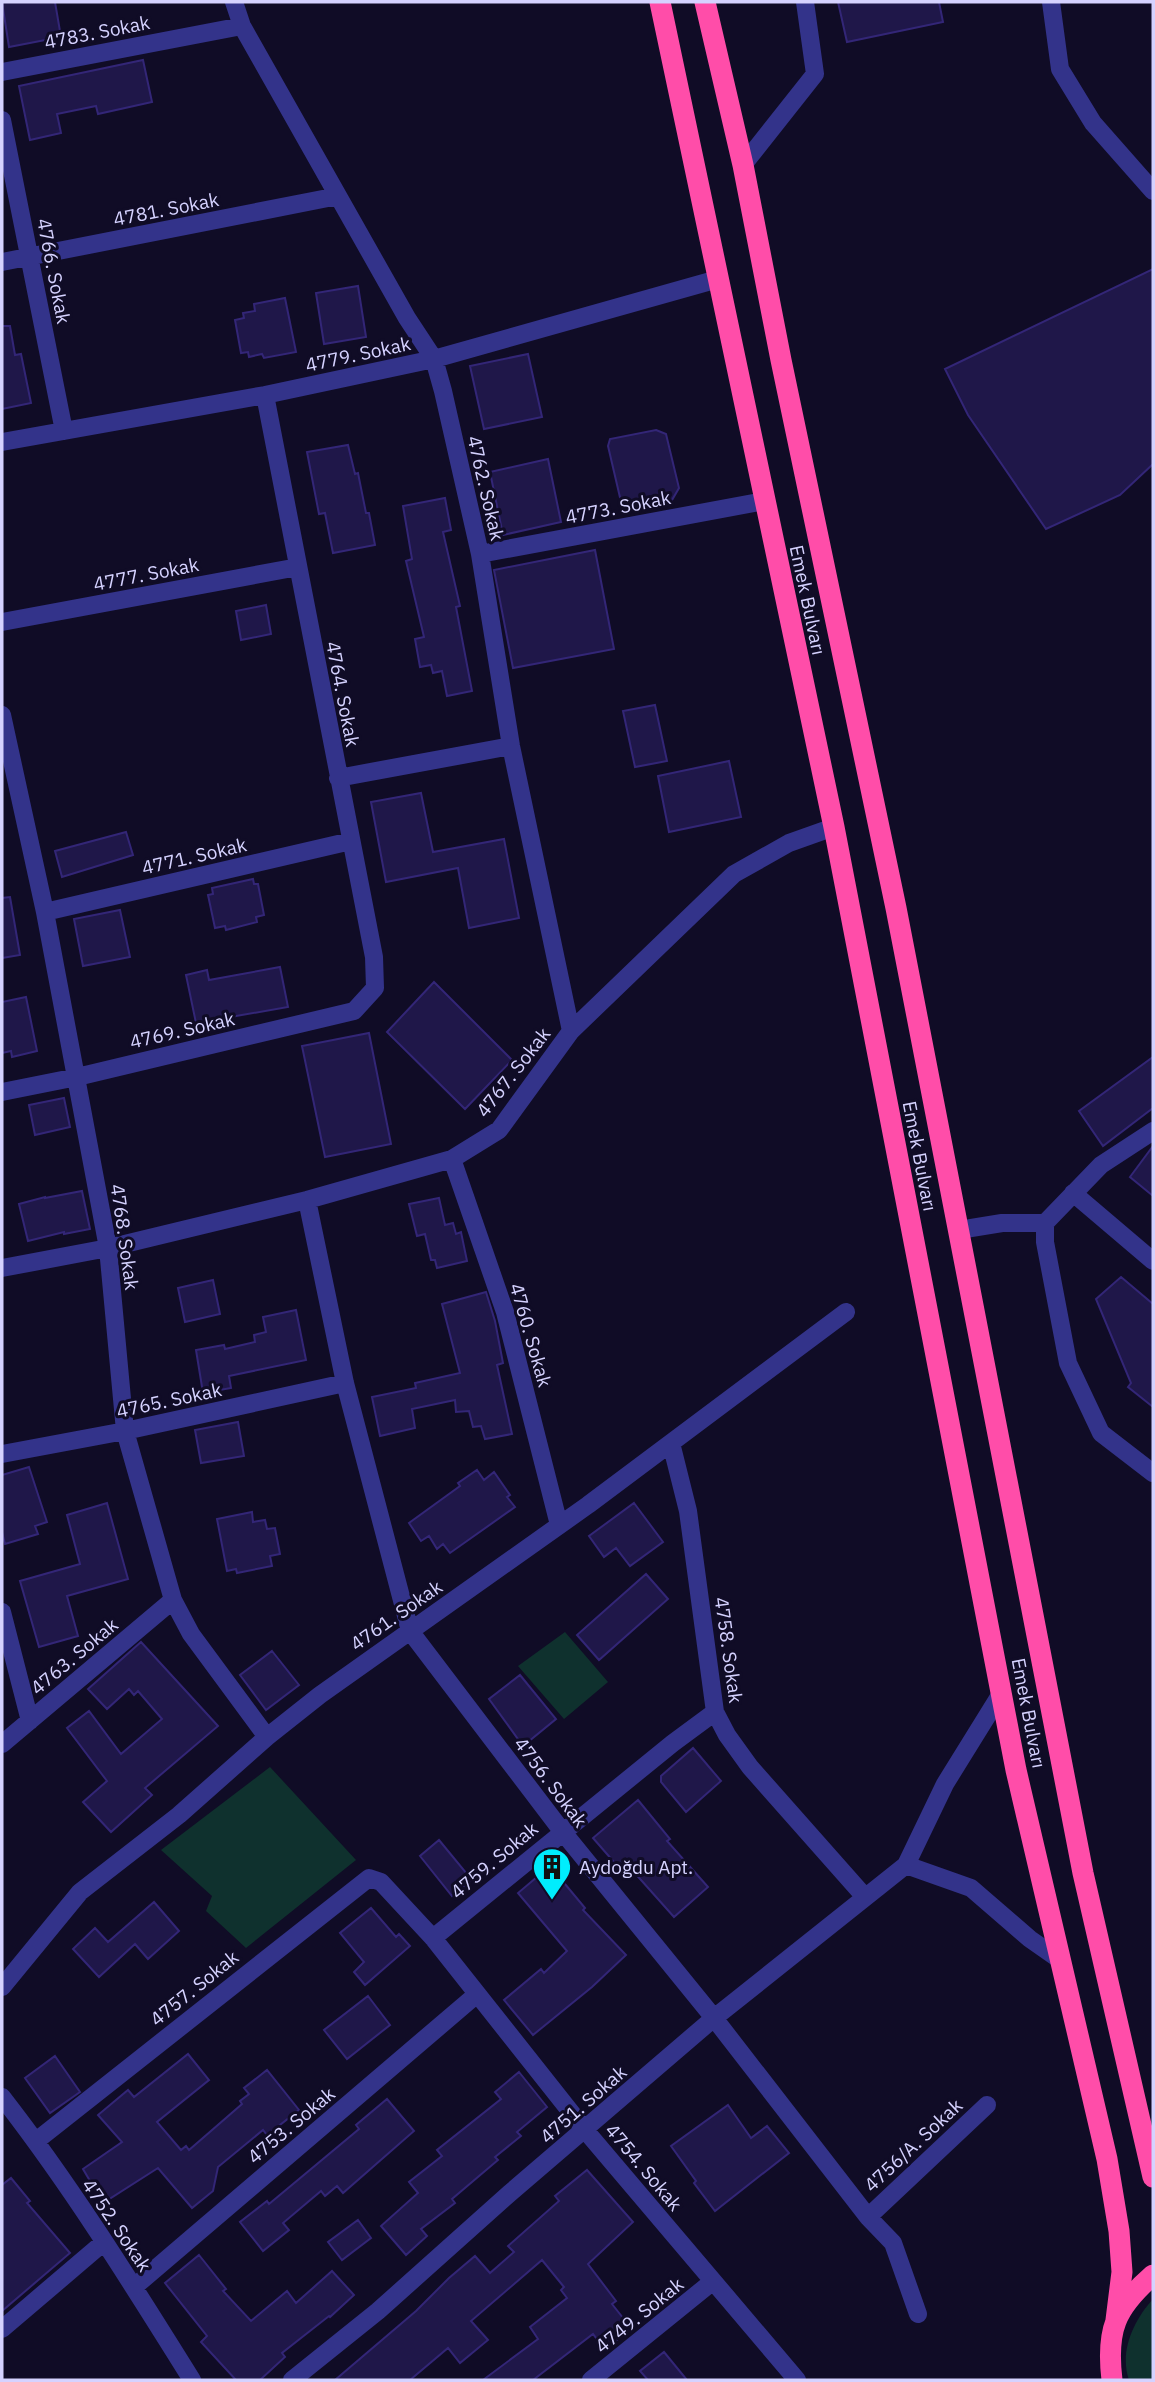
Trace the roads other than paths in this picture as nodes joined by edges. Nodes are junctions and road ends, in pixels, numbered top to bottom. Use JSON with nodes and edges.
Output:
{"nodes":[{"id":1,"x":234,"y":2,"type":"edge"},
{"id":2,"x":660,"y":2,"type":"edge"},
{"id":3,"x":705,"y":2,"type":"edge"},
{"id":4,"x":805,"y":2,"type":"edge"},
{"id":5,"x":1051,"y":2,"type":"edge"},
{"id":6,"x":242,"y":26,"type":"junction"},
{"id":7,"x":2,"y":72,"type":"edge"},
{"id":8,"x":2,"y":120,"type":"edge"},
{"id":9,"x":743,"y":165,"type":"junction"},
{"id":10,"x":1153,"y":191,"type":"edge"},
{"id":11,"x":338,"y":196,"type":"junction"},
{"id":12,"x":30,"y":257,"type":"junction"},
{"id":13,"x":2,"y":262,"type":"edge"},
{"id":14,"x":718,"y":279,"type":"junction"},
{"id":15,"x":434,"y":359,"type":"junction"},
{"id":16,"x":265,"y":395,"type":"junction"},
{"id":17,"x":64,"y":431,"type":"junction"},
{"id":18,"x":2,"y":442,"type":"edge"},
{"id":19,"x":764,"y":502,"type":"junction"},
{"id":20,"x":480,"y":554,"type":"junction"},
{"id":21,"x":298,"y":567,"type":"junction"},
{"id":22,"x":2,"y":622,"type":"edge"},
{"id":23,"x":3,"y":724,"type":"edge"},
{"id":24,"x":511,"y":746,"type":"junction"},
{"id":25,"x":338,"y":778,"type":"junction"},
{"id":26,"x":834,"y":827,"type":"junction"},
{"id":27,"x":351,"y":841,"type":"junction"},
{"id":28,"x":45,"y":912,"type":"junction"},
{"id":29,"x":367,"y":999,"type":"joint"},
{"id":30,"x":571,"y":1031,"type":"junction"},
{"id":31,"x":77,"y":1077,"type":"junction"},
{"id":32,"x":2,"y":1092,"type":"edge"},
{"id":33,"x":1153,"y":1130,"type":"edge"},
{"id":34,"x":452,"y":1159,"type":"junction"},
{"id":35,"x":1073,"y":1193,"type":"junction"},
{"id":36,"x":307,"y":1200,"type":"junction"},
{"id":37,"x":1045,"y":1223,"type":"junction"},
{"id":38,"x":958,"y":1230,"type":"junction"},
{"id":39,"x":108,"y":1248,"type":"junction"},
{"id":40,"x":1153,"y":1261,"type":"edge"},
{"id":41,"x":2,"y":1268,"type":"edge"},
{"id":42,"x":846,"y":1312,"type":"dead end"},
{"id":43,"x":345,"y":1383,"type":"junction"},
{"id":44,"x":125,"y":1431,"type":"junction"},
{"id":45,"x":671,"y":1443,"type":"junction"},
{"id":46,"x":2,"y":1454,"type":"edge"},
{"id":47,"x":1153,"y":1474,"type":"edge"},
{"id":48,"x":559,"y":1525,"type":"junction"},
{"id":49,"x":173,"y":1600,"type":"junction"},
{"id":50,"x":2,"y":1612,"type":"edge"},
{"id":51,"x":410,"y":1631,"type":"junction"},
{"id":52,"x":1002,"y":1692,"type":"junction"},
{"id":53,"x":715,"y":1713,"type":"junction"},
{"id":54,"x":30,"y":1720,"type":"junction"},
{"id":55,"x":267,"y":1737,"type":"junction"},
{"id":56,"x":2,"y":1744,"type":"edge"},
{"id":57,"x":562,"y":1831,"type":"junction"},
{"id":58,"x":906,"y":1865,"type":"junction"},
{"id":59,"x":381,"y":1882,"type":"joint"},
{"id":60,"x":865,"y":1897,"type":"junction"},
{"id":61,"x":433,"y":1938,"type":"junction"},
{"id":62,"x":1060,"y":1960,"type":"junction"},
{"id":63,"x":2,"y":1987,"type":"edge"},
{"id":64,"x":476,"y":1995,"type":"junction"},
{"id":65,"x":714,"y":2018,"type":"junction"},
{"id":66,"x":2,"y":2097,"type":"edge"},
{"id":67,"x":987,"y":2105,"type":"dead end"},
{"id":68,"x":584,"y":2130,"type":"junction"},
{"id":69,"x":36,"y":2141,"type":"junction"},
{"id":70,"x":1153,"y":2177,"type":"edge"},
{"id":71,"x":869,"y":2217,"type":"junction"},
{"id":72,"x":104,"y":2242,"type":"junction"},
{"id":73,"x":1153,"y":2275,"type":"edge"},
{"id":74,"x":712,"y":2282,"type":"junction"},
{"id":75,"x":134,"y":2287,"type":"junction"},
{"id":76,"x":918,"y":2314,"type":"dead end"},
{"id":77,"x":1116,"y":2320,"type":"junction"},
{"id":78,"x":2,"y":2329,"type":"edge"},
{"id":79,"x":192,"y":2380,"type":"edge"},
{"id":80,"x":292,"y":2380,"type":"edge"},
{"id":81,"x":592,"y":2380,"type":"edge"},
{"id":82,"x":797,"y":2380,"type":"edge"},
{"id":83,"x":1112,"y":2380,"type":"edge"}],
"edges":[{"from":1,"to":6,"type":"street","name":"4762. Sokak"},
{"from":2,"to":14,"type":"highway","name":"Emek Bulvarı"},
{"from":3,"to":9,"type":"highway","name":"Emek Bulvarı"},
{"from":4,"to":9,"type":"street"},
{"from":5,"to":10,"type":"street"},
{"from":6,"to":7,"type":"street","name":"4783. Sokak"},
{"from":6,"to":11,"type":"street","name":"4762. Sokak"},
{"from":8,"to":12,"type":"street","name":"4766. Sokak"},
{"from":9,"to":38,"type":"highway","name":"Emek Bulvarı"},
{"from":11,"to":12,"type":"street","name":"4781. Sokak"},
{"from":11,"to":15,"type":"street","name":"4762. Sokak"},
{"from":12,"to":13,"type":"street","name":"4781. Sokak"},
{"from":12,"to":17,"type":"street","name":"4766. Sokak"},
{"from":14,"to":15,"type":"street","name":"4779. Sokak"},
{"from":14,"to":19,"type":"highway","name":"Emek Bulvarı"},
{"from":15,"to":16,"type":"street","name":"4779. Sokak"},
{"from":15,"to":20,"type":"street","name":"4762. Sokak"},
{"from":16,"to":17,"type":"street","name":"4779. Sokak"},
{"from":16,"to":21,"type":"street","name":"4764. Sokak"},
{"from":17,"to":18,"type":"street","name":"4779. Sokak"},
{"from":19,"to":20,"type":"street","name":"4773. Sokak"},
{"from":19,"to":26,"type":"highway","name":"Emek Bulvarı"},
{"from":20,"to":24,"type":"street","name":"4762. Sokak"},
{"from":21,"to":22,"type":"street","name":"4777. Sokak"},
{"from":21,"to":25,"type":"street","name":"4764. Sokak"},
{"from":23,"to":28,"type":"street","name":"4768. Sokak"},
{"from":24,"to":25,"type":"street"},
{"from":24,"to":30,"type":"street","name":"4762. Sokak"},
{"from":25,"to":27,"type":"street","name":"4764. Sokak"},
{"from":26,"to":30,"type":"street","name":"4767. Sokak"},
{"from":26,"to":52,"type":"highway","name":"Emek Bulvarı"},
{"from":27,"to":28,"type":"street","name":"4771. Sokak"},
{"from":27,"to":29,"type":"street","name":"4764. Sokak"},
{"from":28,"to":31,"type":"street","name":"4768. Sokak"},
{"from":29,"to":31,"type":"street","name":"4769. Sokak"},
{"from":30,"to":34,"type":"street","name":"4767. Sokak"},
{"from":31,"to":32,"type":"street","name":"4769. Sokak"},
{"from":31,"to":39,"type":"street","name":"4768. Sokak"},
{"from":33,"to":35,"type":"street"},
{"from":34,"to":36,"type":"street","name":"4767. Sokak"},
{"from":34,"to":48,"type":"street","name":"4760. Sokak"},
{"from":35,"to":37,"type":"street"},
{"from":35,"to":40,"type":"street"},
{"from":36,"to":39,"type":"street","name":"4767. Sokak"},
{"from":36,"to":43,"type":"street","name":"4756. Sokak"},
{"from":37,"to":38,"type":"street"},
{"from":37,"to":47,"type":"street"},
{"from":38,"to":70,"type":"highway","name":"Emek Bulvarı"},
{"from":39,"to":41,"type":"street","name":"4767. Sokak"},
{"from":39,"to":44,"type":"street","name":"4768. Sokak"},
{"from":42,"to":45,"type":"street","name":"4761. Sokak"},
{"from":43,"to":44,"type":"street","name":"4765. Sokak"},
{"from":43,"to":51,"type":"street","name":"4756. Sokak"},
{"from":44,"to":46,"type":"street","name":"4765. Sokak"},
{"from":44,"to":49,"type":"street","name":"4768. Sokak"},
{"from":45,"to":48,"type":"street","name":"4761. Sokak"},
{"from":45,"to":53,"type":"street","name":"4758. Sokak"},
{"from":48,"to":51,"type":"street","name":"4761. Sokak"},
{"from":49,"to":54,"type":"street","name":"4763. Sokak"},
{"from":49,"to":55,"type":"street","name":"4768. Sokak"},
{"from":50,"to":54,"type":"street"},
{"from":51,"to":55,"type":"street","name":"4761. Sokak"},
{"from":51,"to":57,"type":"street","name":"4756. Sokak"},
{"from":52,"to":58,"type":"street"},
{"from":52,"to":62,"type":"highway","name":"Emek Bulvarı"},
{"from":53,"to":57,"type":"street","name":"4759. Sokak"},
{"from":53,"to":60,"type":"street","name":"4758. Sokak"},
{"from":54,"to":56,"type":"street","name":"4763. Sokak"},
{"from":55,"to":63,"type":"street","name":"4761. Sokak"},
{"from":57,"to":61,"type":"street","name":"4759. Sokak"},
{"from":57,"to":65,"type":"street","name":"4756. Sokak"},
{"from":58,"to":60,"type":"street","name":"4751. Sokak"},
{"from":58,"to":62,"type":"street"},
{"from":59,"to":61,"type":"street","name":"4754. Sokak"},
{"from":59,"to":69,"type":"street","name":"4757. Sokak"},
{"from":60,"to":65,"type":"street","name":"4751. Sokak"},
{"from":61,"to":64,"type":"street","name":"4754. Sokak"},
{"from":62,"to":77,"type":"highway","name":"Emek Bulvarı"},
{"from":64,"to":68,"type":"street","name":"4754. Sokak"},
{"from":64,"to":75,"type":"street","name":"4753. Sokak"},
{"from":65,"to":68,"type":"street","name":"4751. Sokak"},
{"from":65,"to":71,"type":"street","name":"4756. Sokak"},
{"from":66,"to":69,"type":"street","name":"4752. Sokak"},
{"from":67,"to":71,"type":"street","name":"4756/A. Sokak"},
{"from":68,"to":74,"type":"street","name":"4754. Sokak"},
{"from":68,"to":80,"type":"street","name":"4751. Sokak"},
{"from":69,"to":72,"type":"street","name":"4752. Sokak"},
{"from":71,"to":76,"type":"street","name":"4756. Sokak"},
{"from":72,"to":75,"type":"street","name":"4752. Sokak"},
{"from":72,"to":78,"type":"street"},
{"from":73,"to":77,"type":"highway"},
{"from":74,"to":81,"type":"street","name":"4749. Sokak"},
{"from":74,"to":82,"type":"street","name":"4754. Sokak"},
{"from":75,"to":79,"type":"street","name":"4752. Sokak"},
{"from":77,"to":83,"type":"highway","name":"Emek Bulvarı"}]}
